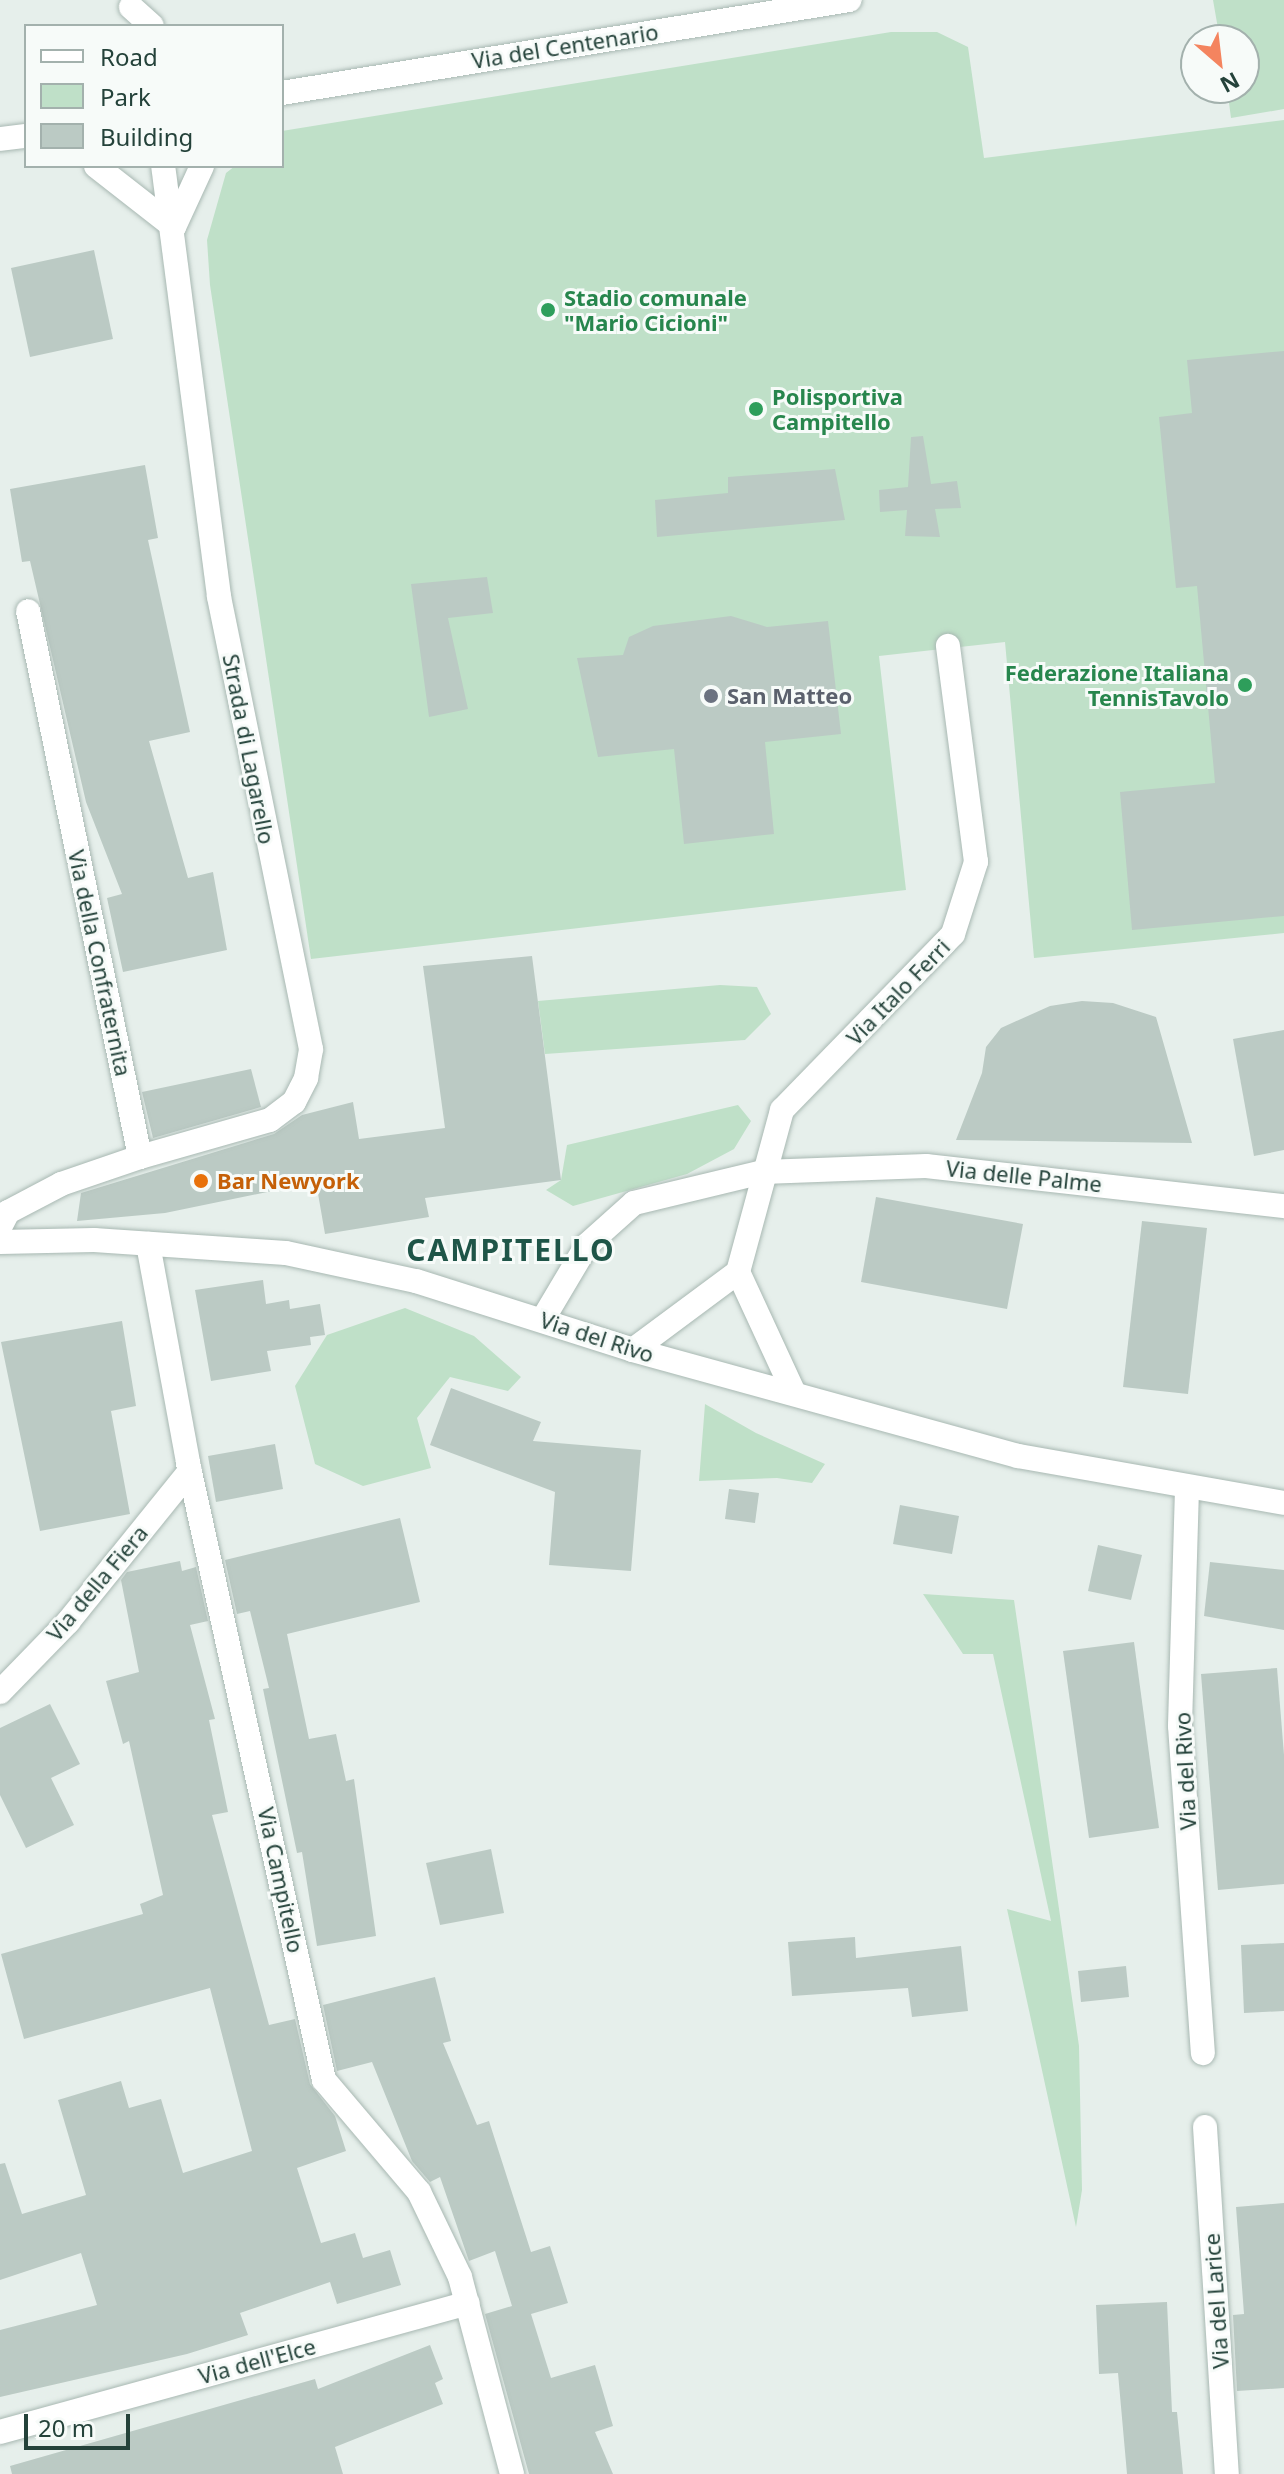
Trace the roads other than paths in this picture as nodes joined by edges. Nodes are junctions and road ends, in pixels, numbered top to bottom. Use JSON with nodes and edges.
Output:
{"nodes":[{"id":1,"x":849,"y":0,"type":"edge"},
{"id":2,"x":129,"y":15,"type":"edge"},
{"id":3,"x":148,"y":24,"type":"edge"},
{"id":4,"x":284,"y":93,"type":"edge"},
{"id":5,"x":24,"y":136,"type":"edge"},
{"id":6,"x":0,"y":139,"type":"edge"},
{"id":7,"x":99,"y":168,"type":"edge"},
{"id":8,"x":163,"y":168,"type":"edge"},
{"id":9,"x":201,"y":168,"type":"edge"},
{"id":10,"x":174,"y":227,"type":"junction"},
{"id":11,"x":28,"y":611,"type":"dead end"},
{"id":12,"x":948,"y":646,"type":"dead end"},
{"id":13,"x":140,"y":1157,"type":"junction"},
{"id":14,"x":763,"y":1172,"type":"junction"},
{"id":15,"x":1284,"y":1206,"type":"edge"},
{"id":16,"x":0,"y":1227,"type":"edge"},
{"id":17,"x":0,"y":1242,"type":"edge"},
{"id":18,"x":148,"y":1244,"type":"junction"},
{"id":19,"x":738,"y":1272,"type":"junction"},
{"id":20,"x":543,"y":1319,"type":"junction"},
{"id":21,"x":633,"y":1350,"type":"junction"},
{"id":22,"x":794,"y":1393,"type":"junction"},
{"id":23,"x":190,"y":1471,"type":"junction"},
{"id":24,"x":1187,"y":1489,"type":"junction"},
{"id":25,"x":1284,"y":1503,"type":"edge"},
{"id":26,"x":0,"y":1692,"type":"edge"},
{"id":27,"x":1203,"y":2053,"type":"dead end"},
{"id":28,"x":1205,"y":2127,"type":"dead end"},
{"id":29,"x":468,"y":2303,"type":"junction"},
{"id":30,"x":0,"y":2432,"type":"edge"},
{"id":31,"x":512,"y":2474,"type":"edge"},
{"id":32,"x":1227,"y":2474,"type":"edge"}],
"edges":[{"from":1,"to":4,"type":"street","name":"Via del Centenario"},
{"from":2,"to":3,"type":"street"},
{"from":5,"to":6,"type":"street"},
{"from":7,"to":10,"type":"street"},
{"from":8,"to":10,"type":"street","name":"Strada di Lagarello"},
{"from":9,"to":10,"type":"street"},
{"from":10,"to":13,"type":"street","name":"Strada di Lagarello"},
{"from":11,"to":13,"type":"street","name":"Via della Confraternita"},
{"from":12,"to":14,"type":"street","name":"Via Italo Ferri"},
{"from":13,"to":16,"type":"street"},
{"from":14,"to":15,"type":"street","name":"Via delle Palme"},
{"from":14,"to":19,"type":"street"},
{"from":14,"to":20,"type":"street","name":"Via delle Palme"},
{"from":17,"to":18,"type":"street","name":"Via del Rivo"},
{"from":18,"to":20,"type":"street","name":"Via del Rivo"},
{"from":18,"to":23,"type":"street","name":"Via Campitello"},
{"from":19,"to":21,"type":"street"},
{"from":19,"to":22,"type":"street"},
{"from":20,"to":21,"type":"street","name":"Via del Rivo"},
{"from":21,"to":22,"type":"street","name":"Via del Rivo"},
{"from":22,"to":24,"type":"street","name":"Via del Rivo"},
{"from":23,"to":26,"type":"street","name":"Via della Fiera"},
{"from":23,"to":29,"type":"street","name":"Via Campitello"},
{"from":24,"to":25,"type":"street","name":"Via del Rivo"},
{"from":24,"to":27,"type":"street","name":"Via del Rivo"},
{"from":28,"to":32,"type":"street","name":"Via del Larice"},
{"from":29,"to":30,"type":"street","name":"Via dell'Elce"},
{"from":29,"to":31,"type":"street","name":"Via Campitello"}]}
